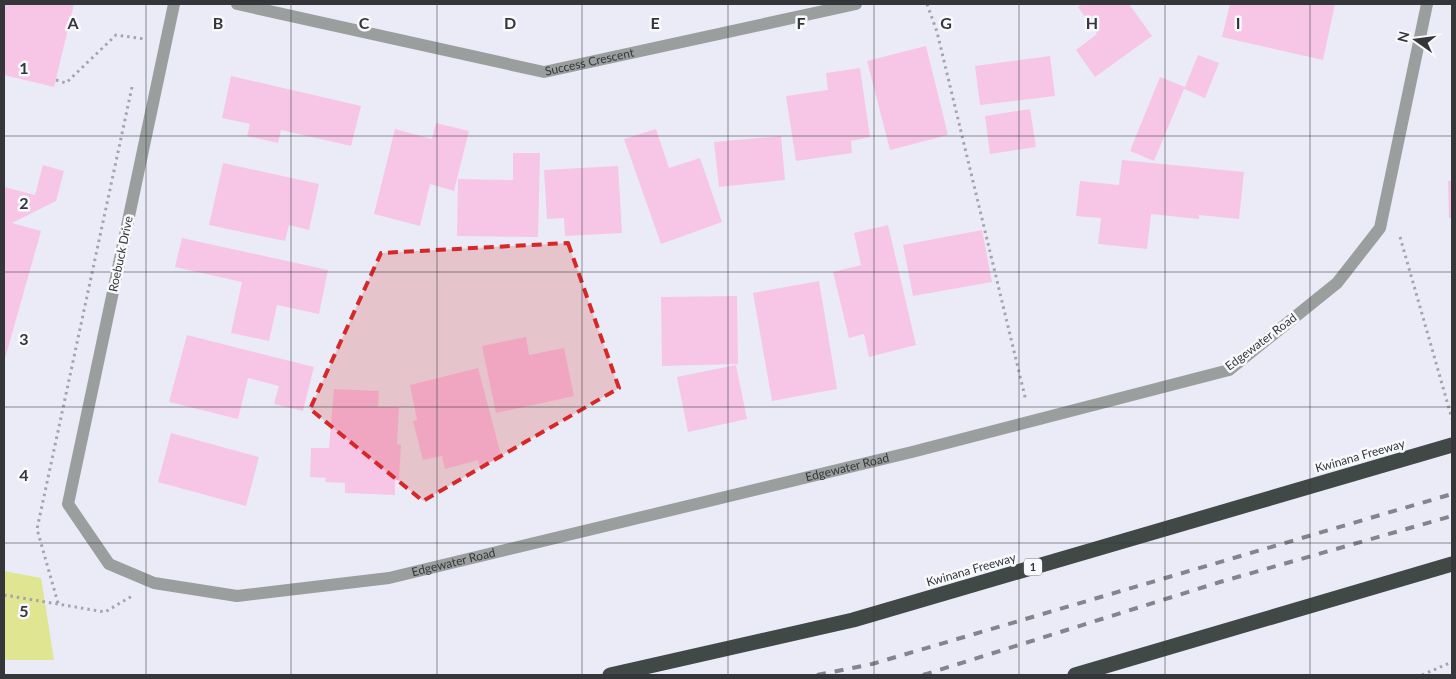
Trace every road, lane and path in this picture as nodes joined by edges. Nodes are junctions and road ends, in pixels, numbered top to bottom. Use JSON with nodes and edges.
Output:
{"nodes":[{"id":1,"x":174,"y":4,"type":"edge"},
{"id":2,"x":237,"y":4,"type":"edge"},
{"id":3,"x":856,"y":4,"type":"edge"},
{"id":4,"x":928,"y":4,"type":"edge"},
{"id":5,"x":1428,"y":4,"type":"edge"},
{"id":6,"x":166,"y":43,"type":"junction"},
{"id":7,"x":56,"y":80,"type":"dead end"},
{"id":8,"x":1401,"y":245,"type":"dead end"},
{"id":9,"x":1022,"y":383,"type":"dead end"},
{"id":10,"x":1452,"y":419,"type":"edge"},
{"id":11,"x":1452,"y":445,"type":"edge"},
{"id":12,"x":68,"y":504,"type":"joint"},
{"id":13,"x":1452,"y":564,"type":"edge"},
{"id":14,"x":154,"y":583,"type":"junction"},
{"id":15,"x":4,"y":595,"type":"edge"},
{"id":16,"x":1452,"y":662,"type":"edge"},
{"id":17,"x":610,"y":675,"type":"edge"},
{"id":18,"x":1075,"y":675,"type":"edge"},
{"id":19,"x":1422,"y":675,"type":"edge"}],
"edges":[{"from":1,"to":6,"type":"street","name":"Roebuck Drive"},
{"from":2,"to":3,"type":"street","name":"Success Crescent"},
{"from":4,"to":9,"type":"path"},
{"from":5,"to":14,"type":"street","name":"Edgewater Road"},
{"from":6,"to":7,"type":"path"},
{"from":6,"to":12,"type":"street","name":"Roebuck Drive"},
{"from":8,"to":10,"type":"path"},
{"from":11,"to":17,"type":"highway","name":"Kwinana Freeway","number":"1"},
{"from":12,"to":14,"type":"street","name":"Edgewater Road"},
{"from":13,"to":18,"type":"highway"},
{"from":14,"to":15,"type":"path"},
{"from":16,"to":19,"type":"path"}]}
